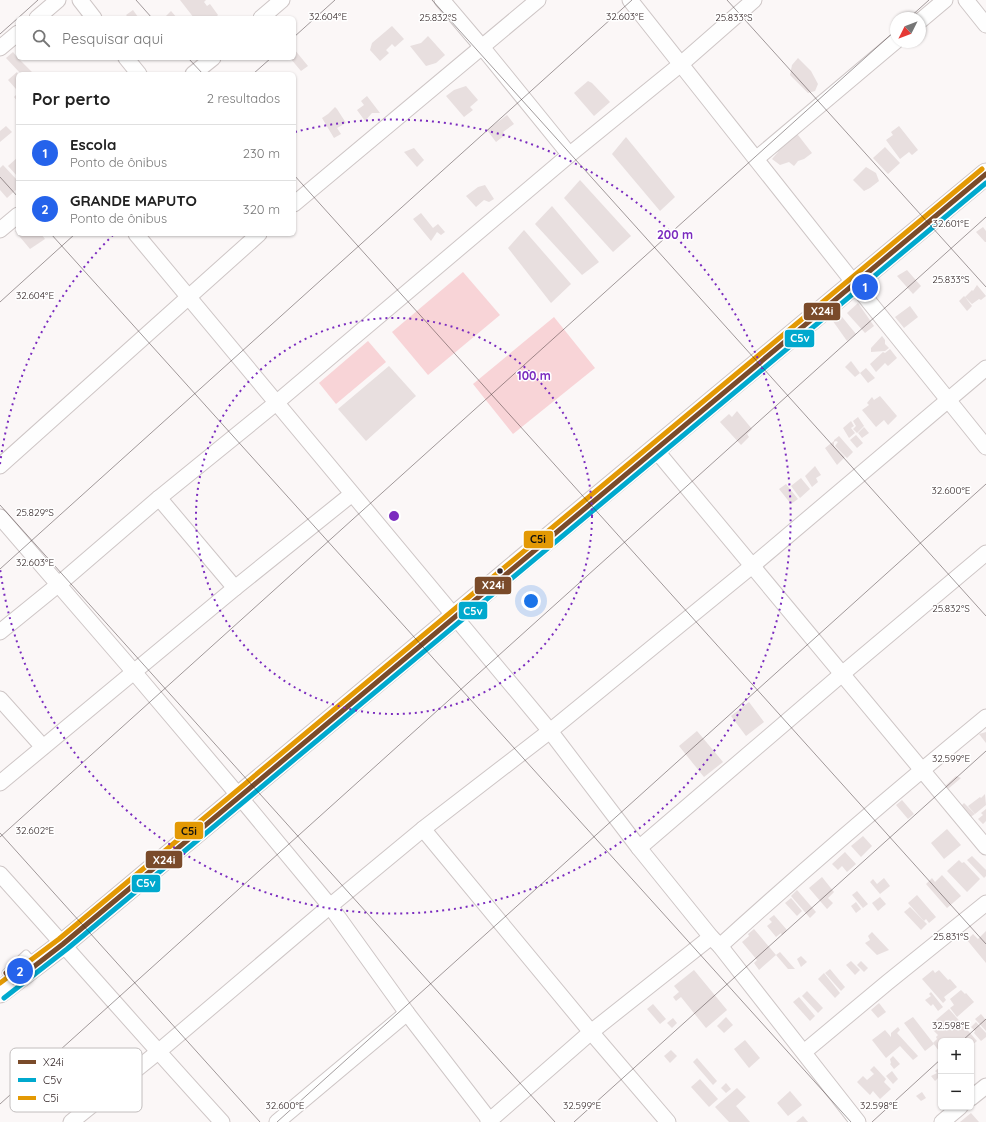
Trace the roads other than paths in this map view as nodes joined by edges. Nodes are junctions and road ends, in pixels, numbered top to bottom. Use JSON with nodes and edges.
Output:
{"nodes":[{"id":1,"x":58,"y":0,"type":"edge"},
{"id":2,"x":80,"y":0,"type":"edge"},
{"id":3,"x":282,"y":0,"type":"edge"},
{"id":4,"x":442,"y":0,"type":"edge"},
{"id":5,"x":538,"y":0,"type":"edge"},
{"id":6,"x":630,"y":0,"type":"edge"},
{"id":7,"x":754,"y":0,"type":"edge"},
{"id":8,"x":946,"y":0,"type":"edge"},
{"id":9,"x":966,"y":0,"type":"edge"},
{"id":10,"x":39,"y":16,"type":"edge"},
{"id":11,"x":92,"y":16,"type":"edge"},
{"id":12,"x":263,"y":16,"type":"edge"},
{"id":13,"x":926,"y":16,"type":"edge"},
{"id":14,"x":986,"y":25,"type":"edge"},
{"id":15,"x":16,"y":35,"type":"edge"},
{"id":16,"x":482,"y":47,"type":"junction"},
{"id":17,"x":890,"y":47,"type":"edge"},
{"id":18,"x":0,"y":48,"type":"edge"},
{"id":19,"x":128,"y":60,"type":"edge"},
{"id":20,"x":210,"y":60,"type":"edge"},
{"id":21,"x":681,"y":64,"type":"junction"},
{"id":22,"x":137,"y":72,"type":"edge"},
{"id":23,"x":196,"y":72,"type":"edge"},
{"id":24,"x":569,"y":154,"type":"junction"},
{"id":25,"x":756,"y":159,"type":"junction"},
{"id":26,"x":986,"y":174,"type":"edge"},
{"id":27,"x":296,"y":202,"type":"edge"},
{"id":28,"x":16,"y":217,"type":"edge"},
{"id":29,"x":0,"y":230,"type":"edge"},
{"id":30,"x":138,"y":236,"type":"edge"},
{"id":31,"x":257,"y":236,"type":"edge"},
{"id":32,"x":854,"y":284,"type":"junction"},
{"id":33,"x":188,"y":297,"type":"junction"},
{"id":34,"x":986,"y":368,"type":"edge"},
{"id":35,"x":948,"y":400,"type":"junction"},
{"id":36,"x":276,"y":403,"type":"junction"},
{"id":37,"x":986,"y":447,"type":"edge"},
{"id":38,"x":655,"y":449,"type":"junction"},
{"id":39,"x":0,"y":466,"type":"edge"},
{"id":40,"x":352,"y":494,"type":"junction"},
{"id":41,"x":159,"y":498,"type":"junction"},
{"id":42,"x":0,"y":517,"type":"edge"},
{"id":43,"x":986,"y":553,"type":"edge"},
{"id":44,"x":752,"y":566,"type":"junction"},
{"id":45,"x":59,"y":584,"type":"junction"},
{"id":46,"x":235,"y":588,"type":"junction"},
{"id":47,"x":454,"y":617,"type":"junction"},
{"id":48,"x":0,"y":632,"type":"edge"},
{"id":49,"x":134,"y":672,"type":"junction"},
{"id":50,"x":842,"y":674,"type":"junction"},
{"id":51,"x":0,"y":699,"type":"edge"},
{"id":52,"x":986,"y":717,"type":"edge"},
{"id":53,"x":550,"y":731,"type":"junction"},
{"id":54,"x":43,"y":747,"type":"junction"},
{"id":55,"x":922,"y":770,"type":"junction"},
{"id":56,"x":0,"y":783,"type":"edge"},
{"id":57,"x":239,"y":796,"type":"junction"},
{"id":58,"x":423,"y":829,"type":"junction"},
{"id":59,"x":986,"y":847,"type":"edge"},
{"id":60,"x":639,"y":848,"type":"junction"},
{"id":61,"x":0,"y":874,"type":"edge"},
{"id":62,"x":986,"y":903,"type":"edge"},
{"id":63,"x":330,"y":906,"type":"junction"},
{"id":64,"x":716,"y":942,"type":"junction"},
{"id":65,"x":63,"y":944,"type":"junction"},
{"id":66,"x":7,"y":987,"type":"edge"},
{"id":67,"x":407,"y":1013,"type":"junction"},
{"id":68,"x":591,"y":1032,"type":"junction"},
{"id":69,"x":158,"y":1052,"type":"junction"},
{"id":70,"x":804,"y":1052,"type":"junction"},
{"id":71,"x":142,"y":1065,"type":"edge"},
{"id":72,"x":986,"y":1086,"type":"edge"},
{"id":73,"x":974,"y":1096,"type":"edge"},
{"id":74,"x":956,"y":1110,"type":"edge"},
{"id":75,"x":83,"y":1112,"type":"edge"},
{"id":76,"x":71,"y":1122,"type":"edge"},
{"id":77,"x":222,"y":1122,"type":"edge"},
{"id":78,"x":278,"y":1122,"type":"edge"},
{"id":79,"x":489,"y":1122,"type":"edge"},
{"id":80,"x":668,"y":1122,"type":"edge"},
{"id":81,"x":858,"y":1122,"type":"edge"},
{"id":82,"x":942,"y":1122,"type":"edge"}],
"edges":[{"from":1,"to":10,"type":"street"},
{"from":2,"to":11,"type":"street"},
{"from":3,"to":12,"type":"street"},
{"from":4,"to":16,"type":"street"},
{"from":5,"to":16,"type":"street"},
{"from":6,"to":21,"type":"street"},
{"from":7,"to":21,"type":"street"},
{"from":8,"to":13,"type":"street"},
{"from":9,"to":14,"type":"street"},
{"from":15,"to":18,"type":"street"},
{"from":16,"to":24,"type":"street"},
{"from":16,"to":27,"type":"street"},
{"from":17,"to":25,"type":"street"},
{"from":19,"to":22,"type":"street"},
{"from":20,"to":23,"type":"street"},
{"from":21,"to":24,"type":"street"},
{"from":21,"to":25,"type":"street"},
{"from":24,"to":36,"type":"street"},
{"from":25,"to":32,"type":"street"},
{"from":26,"to":32,"type":"street"},
{"from":28,"to":29,"type":"street"},
{"from":30,"to":33,"type":"street"},
{"from":31,"to":33,"type":"street"},
{"from":32,"to":35,"type":"street"},
{"from":32,"to":38,"type":"street"},
{"from":33,"to":36,"type":"street"},
{"from":33,"to":39,"type":"street"},
{"from":34,"to":35,"type":"street"},
{"from":35,"to":37,"type":"street"},
{"from":35,"to":44,"type":"street"},
{"from":36,"to":40,"type":"street"},
{"from":36,"to":41,"type":"street"},
{"from":38,"to":44,"type":"street"},
{"from":38,"to":47,"type":"street"},
{"from":40,"to":46,"type":"street"},
{"from":40,"to":47,"type":"street"},
{"from":41,"to":45,"type":"street"},
{"from":41,"to":46,"type":"street"},
{"from":42,"to":45,"type":"street"},
{"from":43,"to":50,"type":"street"},
{"from":44,"to":50,"type":"street"},
{"from":44,"to":53,"type":"street"},
{"from":45,"to":48,"type":"street"},
{"from":45,"to":49,"type":"street"},
{"from":46,"to":49,"type":"street"},
{"from":47,"to":53,"type":"street"},
{"from":47,"to":57,"type":"street"},
{"from":49,"to":54,"type":"street"},
{"from":49,"to":57,"type":"street"},
{"from":50,"to":55,"type":"street"},
{"from":50,"to":60,"type":"street"},
{"from":51,"to":54,"type":"street"},
{"from":52,"to":55,"type":"street"},
{"from":53,"to":58,"type":"street"},
{"from":53,"to":60,"type":"street"},
{"from":54,"to":56,"type":"street"},
{"from":55,"to":59,"type":"street"},
{"from":55,"to":64,"type":"street"},
{"from":57,"to":63,"type":"street"},
{"from":57,"to":65,"type":"street"},
{"from":58,"to":63,"type":"street"},
{"from":58,"to":68,"type":"street"},
{"from":60,"to":64,"type":"street"},
{"from":61,"to":65,"type":"street"},
{"from":62,"to":70,"type":"street"},
{"from":63,"to":67,"type":"street"},
{"from":63,"to":69,"type":"street"},
{"from":64,"to":68,"type":"street"},
{"from":64,"to":70,"type":"street"},
{"from":65,"to":66,"type":"street"},
{"from":65,"to":69,"type":"street"},
{"from":67,"to":78,"type":"street"},
{"from":67,"to":79,"type":"street"},
{"from":68,"to":79,"type":"street"},
{"from":68,"to":80,"type":"street"},
{"from":69,"to":71,"type":"street"},
{"from":69,"to":77,"type":"street"},
{"from":70,"to":81,"type":"street"},
{"from":72,"to":73,"type":"street"},
{"from":74,"to":82,"type":"street"},
{"from":75,"to":76,"type":"street"}]}
